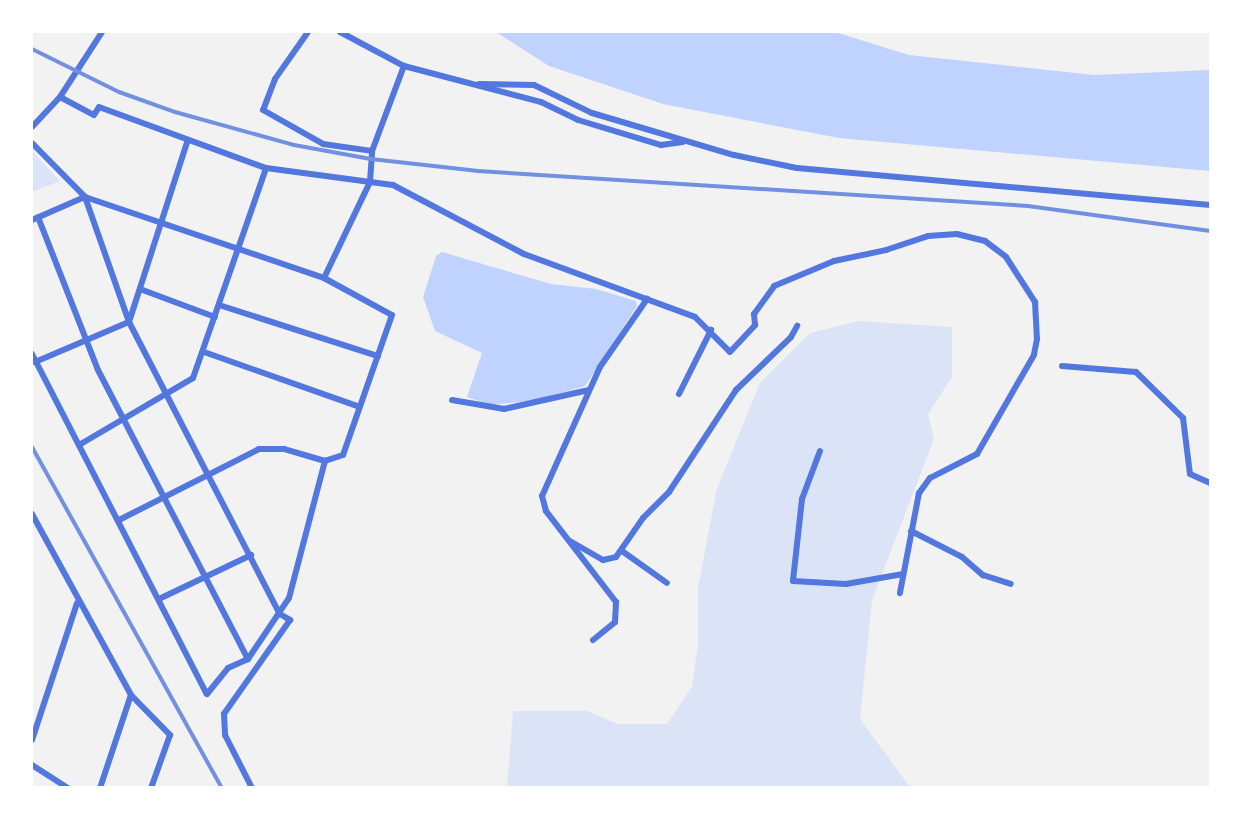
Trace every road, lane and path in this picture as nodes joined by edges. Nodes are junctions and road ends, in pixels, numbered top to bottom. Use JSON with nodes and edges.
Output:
{"nodes":[{"id":1,"x":102,"y":32,"type":"edge"},
{"id":2,"x":308,"y":32,"type":"edge"},
{"id":3,"x":340,"y":32,"type":"edge"},
{"id":4,"x":404,"y":66,"type":"junction"},
{"id":5,"x":479,"y":84,"type":"junction"},
{"id":6,"x":60,"y":97,"type":"junction"},
{"id":7,"x":32,"y":127,"type":"edge"},
{"id":8,"x":187,"y":142,"type":"junction"},
{"id":9,"x":687,"y":142,"type":"junction"},
{"id":10,"x":32,"y":143,"type":"edge"},
{"id":11,"x":372,"y":151,"type":"junction"},
{"id":12,"x":266,"y":168,"type":"junction"},
{"id":13,"x":370,"y":182,"type":"junction"},
{"id":14,"x":85,"y":197,"type":"junction"},
{"id":15,"x":1210,"y":205,"type":"edge"},
{"id":16,"x":35,"y":218,"type":"edge"},
{"id":17,"x":161,"y":223,"type":"junction"},
{"id":18,"x":238,"y":249,"type":"junction"},
{"id":19,"x":324,"y":278,"type":"junction"},
{"id":20,"x":140,"y":289,"type":"junction"},
{"id":21,"x":647,"y":298,"type":"junction"},
{"id":22,"x":219,"y":305,"type":"junction"},
{"id":23,"x":215,"y":316,"type":"junction"},
{"id":24,"x":129,"y":322,"type":"junction"},
{"id":25,"x":797,"y":326,"type":"dead end"},
{"id":26,"x":711,"y":330,"type":"junction"},
{"id":27,"x":84,"y":340,"type":"junction"},
{"id":28,"x":204,"y":352,"type":"junction"},
{"id":29,"x":32,"y":354,"type":"edge"},
{"id":30,"x":378,"y":356,"type":"junction"},
{"id":31,"x":35,"y":362,"type":"junction"},
{"id":32,"x":1062,"y":366,"type":"dead end"},
{"id":33,"x":589,"y":390,"type":"junction"},
{"id":34,"x":679,"y":394,"type":"dead end"},
{"id":35,"x":167,"y":396,"type":"junction"},
{"id":36,"x":452,"y":400,"type":"dead end"},
{"id":37,"x":360,"y":407,"type":"junction"},
{"id":38,"x":124,"y":420,"type":"junction"},
{"id":39,"x":79,"y":445,"type":"junction"},
{"id":40,"x":820,"y":451,"type":"dead end"},
{"id":41,"x":325,"y":461,"type":"junction"},
{"id":42,"x":211,"y":476,"type":"junction"},
{"id":43,"x":1210,"y":483,"type":"edge"},
{"id":44,"x":166,"y":497,"type":"junction"},
{"id":45,"x":32,"y":514,"type":"edge"},
{"id":46,"x":119,"y":520,"type":"junction"},
{"id":47,"x":911,"y":531,"type":"junction"},
{"id":48,"x":565,"y":537,"type":"junction"},
{"id":49,"x":622,"y":551,"type":"junction"},
{"id":50,"x":251,"y":555,"type":"junction"},
{"id":51,"x":903,"y":574,"type":"junction"},
{"id":52,"x":208,"y":575,"type":"junction"},
{"id":53,"x":667,"y":583,"type":"dead end"},
{"id":54,"x":1011,"y":584,"type":"dead end"},
{"id":55,"x":900,"y":593,"type":"dead end"},
{"id":56,"x":161,"y":598,"type":"junction"},
{"id":57,"x":77,"y":603,"type":"junction"},
{"id":58,"x":280,"y":614,"type":"junction"},
{"id":59,"x":593,"y":640,"type":"dead end"},
{"id":60,"x":248,"y":659,"type":"junction"},
{"id":61,"x":132,"y":695,"type":"junction"},
{"id":62,"x":32,"y":740,"type":"edge"},
{"id":63,"x":32,"y":765,"type":"edge"},
{"id":64,"x":68,"y":788,"type":"edge"},
{"id":65,"x":100,"y":788,"type":"edge"},
{"id":66,"x":151,"y":788,"type":"edge"},
{"id":67,"x":252,"y":788,"type":"edge"}],
"edges":[{"from":1,"to":6,"type":"street"},
{"from":2,"to":11,"type":"street"},
{"from":3,"to":4,"type":"street"},
{"from":4,"to":5,"type":"street"},
{"from":4,"to":11,"type":"street"},
{"from":5,"to":9,"type":"street"},
{"from":5,"to":9,"type":"street"},
{"from":6,"to":7,"type":"street"},
{"from":6,"to":8,"type":"street"},
{"from":8,"to":12,"type":"street"},
{"from":8,"to":17,"type":"street"},
{"from":9,"to":15,"type":"street"},
{"from":10,"to":14,"type":"street"},
{"from":11,"to":13,"type":"street"},
{"from":12,"to":13,"type":"street"},
{"from":12,"to":18,"type":"street"},
{"from":13,"to":19,"type":"street"},
{"from":13,"to":21,"type":"street"},
{"from":14,"to":16,"type":"street"},
{"from":14,"to":17,"type":"street"},
{"from":14,"to":24,"type":"street"},
{"from":16,"to":27,"type":"street"},
{"from":17,"to":18,"type":"street"},
{"from":17,"to":20,"type":"street"},
{"from":18,"to":19,"type":"street"},
{"from":18,"to":22,"type":"street"},
{"from":19,"to":30,"type":"street"},
{"from":20,"to":23,"type":"street"},
{"from":20,"to":24,"type":"street"},
{"from":21,"to":26,"type":"street"},
{"from":21,"to":33,"type":"street"},
{"from":22,"to":23,"type":"street"},
{"from":22,"to":30,"type":"street"},
{"from":23,"to":28,"type":"street"},
{"from":24,"to":27,"type":"street"},
{"from":24,"to":35,"type":"street"},
{"from":25,"to":49,"type":"street"},
{"from":26,"to":34,"type":"street"},
{"from":26,"to":47,"type":"street"},
{"from":27,"to":31,"type":"street"},
{"from":27,"to":38,"type":"street"},
{"from":28,"to":35,"type":"street"},
{"from":28,"to":37,"type":"street"},
{"from":29,"to":31,"type":"street"},
{"from":30,"to":37,"type":"street"},
{"from":31,"to":39,"type":"street"},
{"from":32,"to":43,"type":"street"},
{"from":33,"to":36,"type":"street"},
{"from":33,"to":48,"type":"street"},
{"from":35,"to":38,"type":"street"},
{"from":35,"to":42,"type":"street"},
{"from":37,"to":41,"type":"street"},
{"from":38,"to":39,"type":"street"},
{"from":38,"to":44,"type":"street"},
{"from":39,"to":46,"type":"street"},
{"from":40,"to":51,"type":"street"},
{"from":41,"to":42,"type":"street"},
{"from":41,"to":58,"type":"street"},
{"from":42,"to":44,"type":"street"},
{"from":42,"to":50,"type":"street"},
{"from":44,"to":46,"type":"street"},
{"from":44,"to":52,"type":"street"},
{"from":45,"to":57,"type":"street"},
{"from":46,"to":56,"type":"street"},
{"from":47,"to":51,"type":"street"},
{"from":47,"to":54,"type":"street"},
{"from":48,"to":49,"type":"street"},
{"from":48,"to":59,"type":"street"},
{"from":49,"to":53,"type":"street"},
{"from":50,"to":52,"type":"street"},
{"from":50,"to":58,"type":"street"},
{"from":51,"to":55,"type":"street"},
{"from":52,"to":56,"type":"street"},
{"from":52,"to":60,"type":"street"},
{"from":56,"to":60,"type":"street"},
{"from":57,"to":61,"type":"street"},
{"from":57,"to":62,"type":"street"},
{"from":58,"to":60,"type":"street"},
{"from":58,"to":67,"type":"street"},
{"from":61,"to":65,"type":"street"},
{"from":61,"to":66,"type":"street"},
{"from":63,"to":64,"type":"street"}]}
